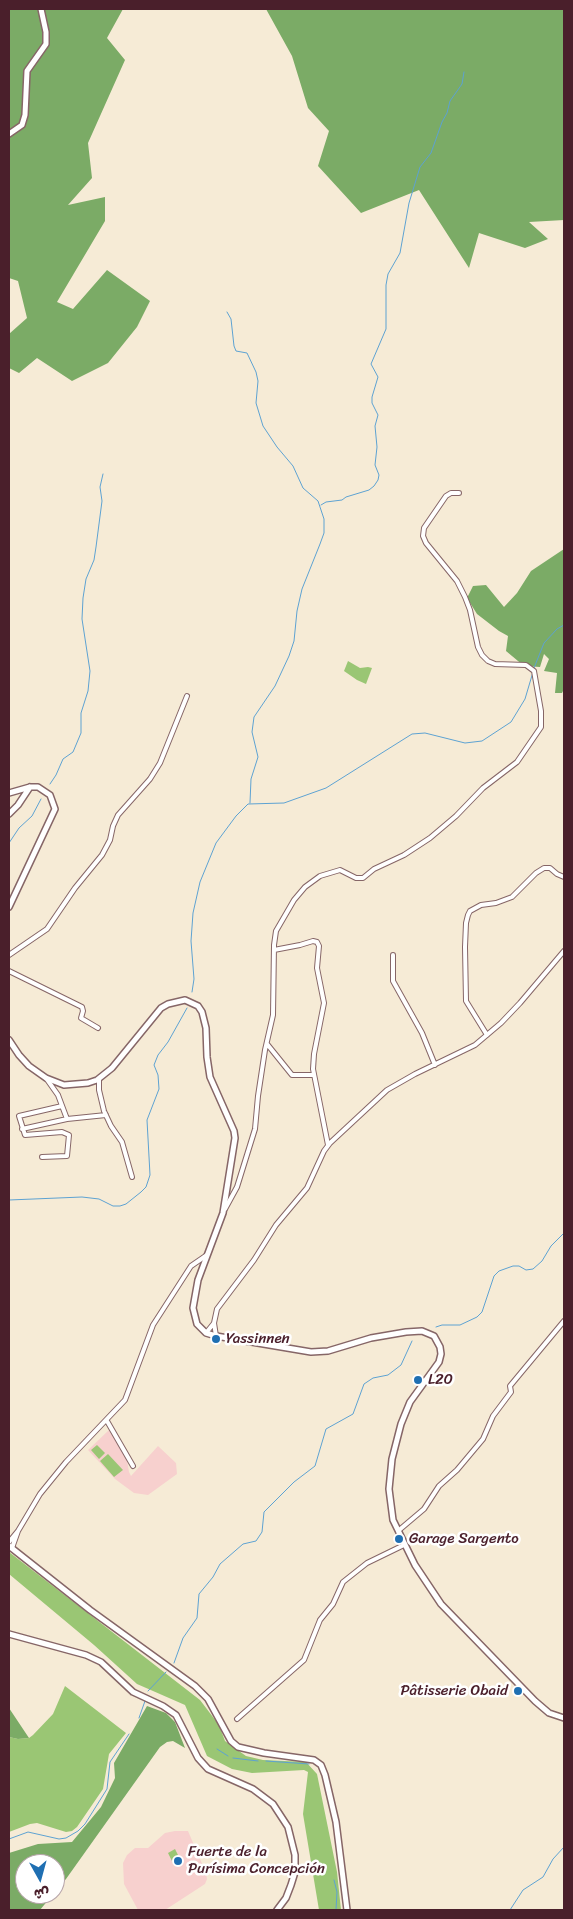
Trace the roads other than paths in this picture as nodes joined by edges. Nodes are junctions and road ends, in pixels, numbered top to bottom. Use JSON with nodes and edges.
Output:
{"nodes":[{"id":1,"x":41,"y":9,"type":"edge"},
{"id":2,"x":9,"y":134,"type":"edge"},
{"id":3,"x":459,"y":493,"type":"dead end"},
{"id":4,"x":187,"y":696,"type":"dead end"},
{"id":5,"x":30,"y":787,"type":"junction"},
{"id":6,"x":9,"y":793,"type":"edge"},
{"id":7,"x":9,"y":814,"type":"edge"},
{"id":8,"x":564,"y":877,"type":"edge"},
{"id":9,"x":9,"y":907,"type":"edge"},
{"id":10,"x":274,"y":950,"type":"junction"},
{"id":11,"x":564,"y":951,"type":"edge"},
{"id":12,"x":9,"y":955,"type":"edge"},
{"id":13,"x":393,"y":955,"type":"dead end"},
{"id":14,"x":9,"y":971,"type":"edge"},
{"id":15,"x":98,"y":1028,"type":"dead end"},
{"id":16,"x":486,"y":1035,"type":"junction"},
{"id":17,"x":9,"y":1040,"type":"edge"},
{"id":18,"x":266,"y":1044,"type":"junction"},
{"id":19,"x":435,"y":1065,"type":"junction"},
{"id":20,"x":314,"y":1075,"type":"junction"},
{"id":21,"x":46,"y":1078,"type":"junction"},
{"id":22,"x":99,"y":1078,"type":"junction"},
{"id":23,"x":62,"y":1106,"type":"junction"},
{"id":24,"x":106,"y":1115,"type":"junction"},
{"id":25,"x":67,"y":1119,"type":"junction"},
{"id":26,"x":22,"y":1129,"type":"junction"},
{"id":27,"x":328,"y":1146,"type":"junction"},
{"id":28,"x":42,"y":1157,"type":"dead end"},
{"id":29,"x":132,"y":1177,"type":"dead end"},
{"id":30,"x":223,"y":1213,"type":"junction"},
{"id":31,"x":207,"y":1255,"type":"junction"},
{"id":32,"x":564,"y":1321,"type":"edge"},
{"id":33,"x":214,"y":1323,"type":"junction"},
{"id":34,"x":206,"y":1333,"type":"junction"},
{"id":35,"x":216,"y":1336,"type":"junction"},
{"id":36,"x":107,"y":1420,"type":"junction"},
{"id":37,"x":133,"y":1466,"type":"dead end"},
{"id":38,"x":18,"y":1531,"type":"junction"},
{"id":39,"x":398,"y":1531,"type":"junction"},
{"id":40,"x":9,"y":1542,"type":"edge"},
{"id":41,"x":404,"y":1545,"type":"junction"},
{"id":42,"x":10,"y":1547,"type":"edge"},
{"id":43,"x":9,"y":1634,"type":"edge"},
{"id":44,"x":564,"y":1718,"type":"edge"},
{"id":45,"x":237,"y":1720,"type":"dead end"},
{"id":46,"x":277,"y":1910,"type":"edge"},
{"id":47,"x":347,"y":1910,"type":"edge"}],
"edges":[{"from":1,"to":2,"type":"street"},
{"from":3,"to":10,"type":"street"},
{"from":4,"to":12,"type":"street"},
{"from":5,"to":6,"type":"street"},
{"from":5,"to":7,"type":"street"},
{"from":5,"to":9,"type":"street"},
{"from":8,"to":16,"type":"street"},
{"from":10,"to":18,"type":"street"},
{"from":10,"to":20,"type":"street"},
{"from":11,"to":16,"type":"street"},
{"from":13,"to":19,"type":"street"},
{"from":14,"to":15,"type":"street"},
{"from":16,"to":19,"type":"street"},
{"from":17,"to":21,"type":"street"},
{"from":18,"to":20,"type":"street"},
{"from":18,"to":30,"type":"street"},
{"from":19,"to":27,"type":"street"},
{"from":20,"to":27,"type":"street"},
{"from":21,"to":22,"type":"street"},
{"from":21,"to":23,"type":"street"},
{"from":22,"to":24,"type":"street"},
{"from":22,"to":30,"type":"street"},
{"from":23,"to":25,"type":"street"},
{"from":23,"to":26,"type":"street"},
{"from":24,"to":25,"type":"street"},
{"from":24,"to":29,"type":"street"},
{"from":25,"to":26,"type":"street"},
{"from":26,"to":28,"type":"street"},
{"from":27,"to":33,"type":"street"},
{"from":30,"to":31,"type":"street"},
{"from":31,"to":34,"type":"street"},
{"from":31,"to":36,"type":"street"},
{"from":32,"to":39,"type":"street"},
{"from":33,"to":34,"type":"street"},
{"from":33,"to":35,"type":"street"},
{"from":34,"to":35,"type":"street"},
{"from":35,"to":39,"type":"street"},
{"from":36,"to":37,"type":"street"},
{"from":36,"to":38,"type":"street"},
{"from":38,"to":40,"type":"street"},
{"from":38,"to":42,"type":"street"},
{"from":39,"to":41,"type":"street"},
{"from":41,"to":44,"type":"street"},
{"from":41,"to":45,"type":"street"},
{"from":42,"to":47,"type":"street"},
{"from":43,"to":46,"type":"street"}]}
